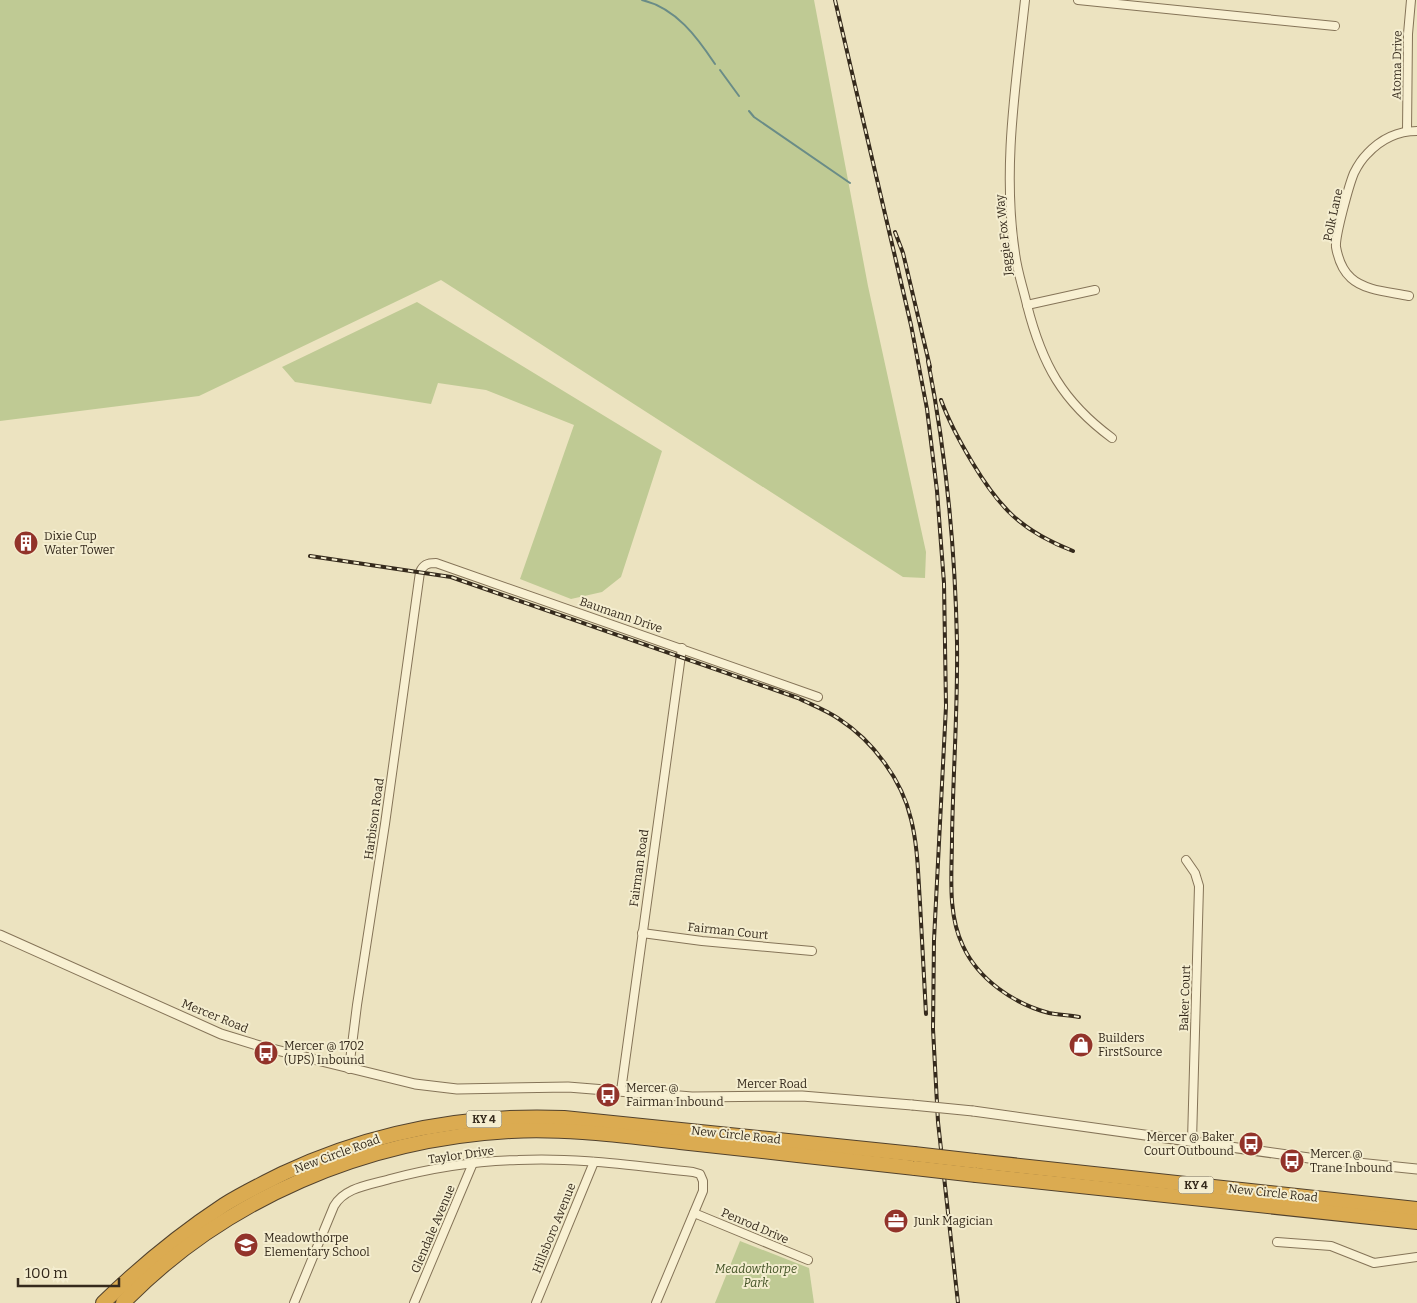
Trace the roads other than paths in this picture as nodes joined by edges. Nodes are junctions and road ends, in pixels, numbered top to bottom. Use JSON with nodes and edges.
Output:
{"nodes":[{"id":1,"x":1025,"y":0,"type":"edge"},
{"id":2,"x":1078,"y":0,"type":"edge"},
{"id":3,"x":1411,"y":0,"type":"edge"},
{"id":4,"x":1335,"y":26,"type":"dead end"},
{"id":5,"x":1417,"y":52,"type":"edge"},
{"id":6,"x":1408,"y":53,"type":"junction"},
{"id":7,"x":1407,"y":131,"type":"junction"},
{"id":8,"x":1417,"y":131,"type":"edge"},
{"id":9,"x":1095,"y":290,"type":"dead end"},
{"id":10,"x":1409,"y":296,"type":"dead end"},
{"id":11,"x":1027,"y":305,"type":"junction"},
{"id":12,"x":1112,"y":438,"type":"dead end"},
{"id":13,"x":420,"y":572,"type":"joint"},
{"id":14,"x":682,"y":648,"type":"junction"},
{"id":15,"x":818,"y":697,"type":"dead end"},
{"id":16,"x":1186,"y":860,"type":"dead end"},
{"id":17,"x":642,"y":932,"type":"junction"},
{"id":18,"x":0,"y":934,"type":"edge"},
{"id":19,"x":812,"y":951,"type":"dead end"},
{"id":20,"x":349,"y":1069,"type":"junction"},
{"id":21,"x":621,"y":1091,"type":"junction"},
{"id":22,"x":1192,"y":1141,"type":"junction"},
{"id":23,"x":594,"y":1162,"type":"junction"},
{"id":24,"x":473,"y":1163,"type":"junction"},
{"id":25,"x":976,"y":1168,"type":"junction"},
{"id":26,"x":1417,"y":1169,"type":"edge"},
{"id":27,"x":1417,"y":1209,"type":"edge"},
{"id":28,"x":694,"y":1213,"type":"junction"},
{"id":29,"x":1417,"y":1222,"type":"edge"},
{"id":30,"x":1277,"y":1242,"type":"dead end"},
{"id":31,"x":1417,"y":1257,"type":"edge"},
{"id":32,"x":808,"y":1260,"type":"dead end"},
{"id":33,"x":103,"y":1303,"type":"edge"},
{"id":34,"x":123,"y":1303,"type":"edge"},
{"id":35,"x":294,"y":1303,"type":"edge"},
{"id":36,"x":414,"y":1303,"type":"edge"},
{"id":37,"x":536,"y":1303,"type":"edge"},
{"id":38,"x":656,"y":1303,"type":"edge"}],
"edges":[{"from":1,"to":11,"type":"street","name":"Jaggie Fox Way"},
{"from":2,"to":4,"type":"street"},
{"from":3,"to":6,"type":"street","name":"Atoma Drive"},
{"from":5,"to":6,"type":"street"},
{"from":6,"to":7,"type":"street","name":"Atoma Drive"},
{"from":7,"to":8,"type":"street","name":"Polk Lane"},
{"from":7,"to":10,"type":"street","name":"Polk Lane"},
{"from":9,"to":11,"type":"street"},
{"from":11,"to":12,"type":"street","name":"Jaggie Fox Way"},
{"from":13,"to":14,"type":"street","name":"Baumann Drive"},
{"from":13,"to":20,"type":"street","name":"Harbison Road"},
{"from":14,"to":15,"type":"street","name":"Baumann Drive"},
{"from":14,"to":17,"type":"street","name":"Fairman Road"},
{"from":16,"to":22,"type":"street","name":"Baker Court"},
{"from":17,"to":19,"type":"street","name":"Fairman Court"},
{"from":17,"to":21,"type":"street","name":"Fairman Road"},
{"from":18,"to":20,"type":"street","name":"Mercer Road"},
{"from":20,"to":21,"type":"street","name":"Mercer Road"},
{"from":21,"to":22,"type":"street","name":"Mercer Road","bridge":true},
{"from":22,"to":26,"type":"street","name":"Mercer Road"},
{"from":23,"to":24,"type":"street","name":"Taylor Drive"},
{"from":23,"to":28,"type":"street","name":"Taylor Drive"},
{"from":23,"to":37,"type":"street","name":"Hillsboro Avenue"},
{"from":24,"to":35,"type":"street","name":"Taylor Drive"},
{"from":24,"to":36,"type":"street","name":"Glendale Avenue"},
{"from":25,"to":27,"type":"highway","name":"New Circle Road","number":"KY 4"},
{"from":25,"to":29,"type":"highway","name":"New Circle Road","number":"KY 4"},
{"from":25,"to":33,"type":"highway","name":"New Circle Road","number":"KY 4","bridge":true},
{"from":25,"to":34,"type":"highway","name":"New Circle Road","number":"KY 4","bridge":true},
{"from":28,"to":32,"type":"street","name":"Penrod Drive"},
{"from":28,"to":38,"type":"street"},
{"from":30,"to":31,"type":"street"}]}
